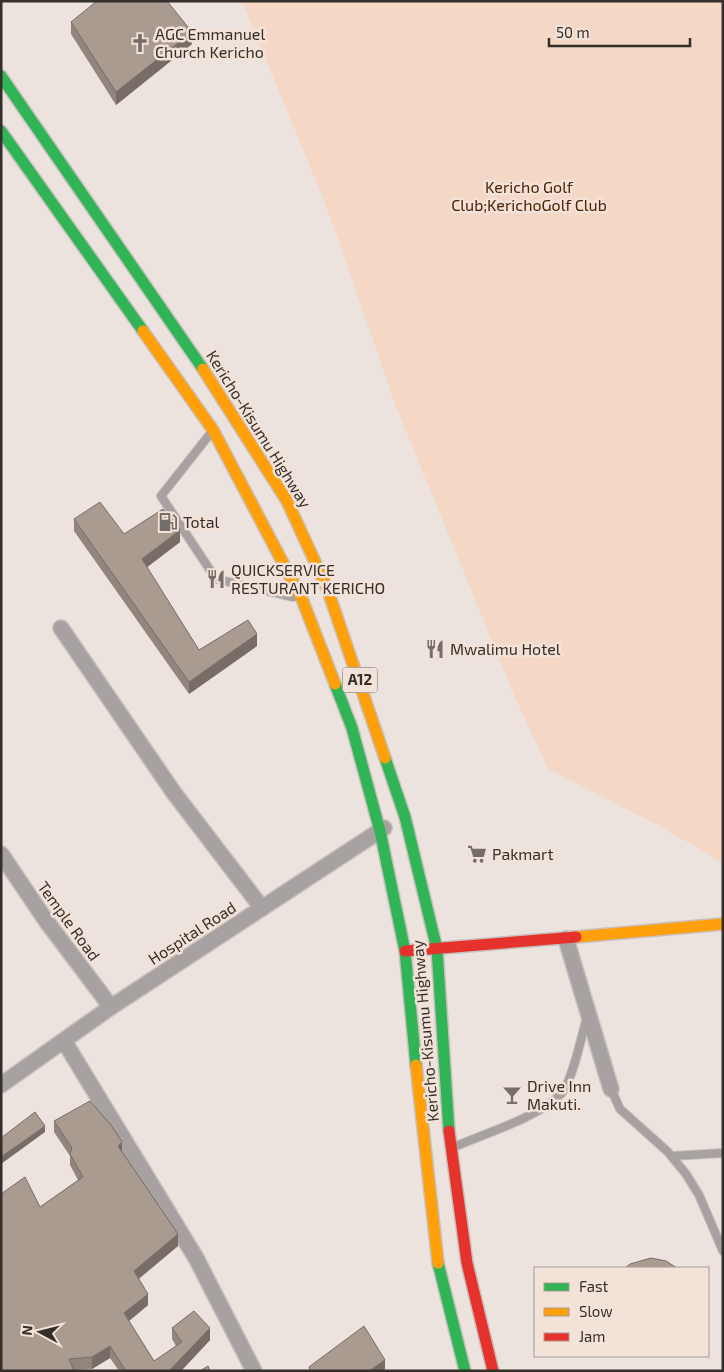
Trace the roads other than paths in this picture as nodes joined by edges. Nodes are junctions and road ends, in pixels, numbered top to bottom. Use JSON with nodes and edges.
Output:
{"nodes":[{"id":1,"x":1,"y":76,"type":"edge"},
{"id":2,"x":1,"y":131,"type":"edge"},
{"id":3,"x":213,"y":430,"type":"junction"},
{"id":4,"x":302,"y":599,"type":"junction"},
{"id":5,"x":61,"y":628,"type":"dead end"},
{"id":6,"x":406,"y":817,"type":"junction"},
{"id":7,"x":380,"y":831,"type":"junction"},
{"id":8,"x":1,"y":854,"type":"edge"},
{"id":9,"x":262,"y":908,"type":"junction"},
{"id":10,"x":723,"y":924,"type":"edge"},
{"id":11,"x":566,"y":939,"type":"junction"},
{"id":12,"x":437,"y":949,"type":"junction"},
{"id":13,"x":405,"y":951,"type":"junction"},
{"id":14,"x":111,"y":1007,"type":"junction"},
{"id":15,"x":588,"y":1012,"type":"junction"},
{"id":16,"x":64,"y":1041,"type":"junction"},
{"id":17,"x":1,"y":1085,"type":"edge"},
{"id":18,"x":611,"y":1089,"type":"joint"},
{"id":19,"x":450,"y":1148,"type":"junction"},
{"id":20,"x":723,"y":1153,"type":"edge"},
{"id":21,"x":672,"y":1156,"type":"junction"},
{"id":22,"x":723,"y":1251,"type":"edge"},
{"id":23,"x":254,"y":1371,"type":"edge"},
{"id":24,"x":465,"y":1371,"type":"edge"},
{"id":25,"x":493,"y":1371,"type":"edge"}],
"edges":[{"from":1,"to":6,"type":"main road","name":"Kericho-Kisumu Highway","number":"A12"},
{"from":2,"to":3,"type":"main road","name":"Kericho-Kisumu Highway","number":"A12"},
{"from":3,"to":4,"type":"main road","name":"Kericho-Kisumu Highway","number":"A12"},
{"from":3,"to":4,"type":"lane"},
{"from":4,"to":7,"type":"main road","name":"Kericho-Kisumu Highway","number":"A12"},
{"from":5,"to":9,"type":"street"},
{"from":6,"to":7,"type":"street","name":"Hospital Road"},
{"from":6,"to":12,"type":"main road","name":"Kericho-Kisumu Highway","number":"A12"},
{"from":7,"to":9,"type":"street","name":"Hospital Road"},
{"from":7,"to":13,"type":"main road","name":"Kericho-Kisumu Highway","number":"A12"},
{"from":8,"to":14,"type":"street","name":"Temple Road"},
{"from":9,"to":14,"type":"street","name":"Hospital Road"},
{"from":10,"to":11,"type":"main road"},
{"from":11,"to":12,"type":"main road"},
{"from":11,"to":15,"type":"street"},
{"from":12,"to":13,"type":"main road"},
{"from":12,"to":19,"type":"main road","name":"Kericho-Kisumu Highway","number":"A12"},
{"from":13,"to":24,"type":"main road","name":"Kericho-Kisumu Highway","number":"A12"},
{"from":14,"to":16,"type":"street","name":"Hospital Road"},
{"from":15,"to":18,"type":"street"},
{"from":15,"to":19,"type":"lane"},
{"from":16,"to":17,"type":"street","name":"Hospital Road"},
{"from":16,"to":23,"type":"street"},
{"from":18,"to":21,"type":"lane"},
{"from":19,"to":25,"type":"main road","name":"Kericho-Kisumu Highway","number":"A12"},
{"from":20,"to":21,"type":"lane"},
{"from":21,"to":22,"type":"lane"}]}
